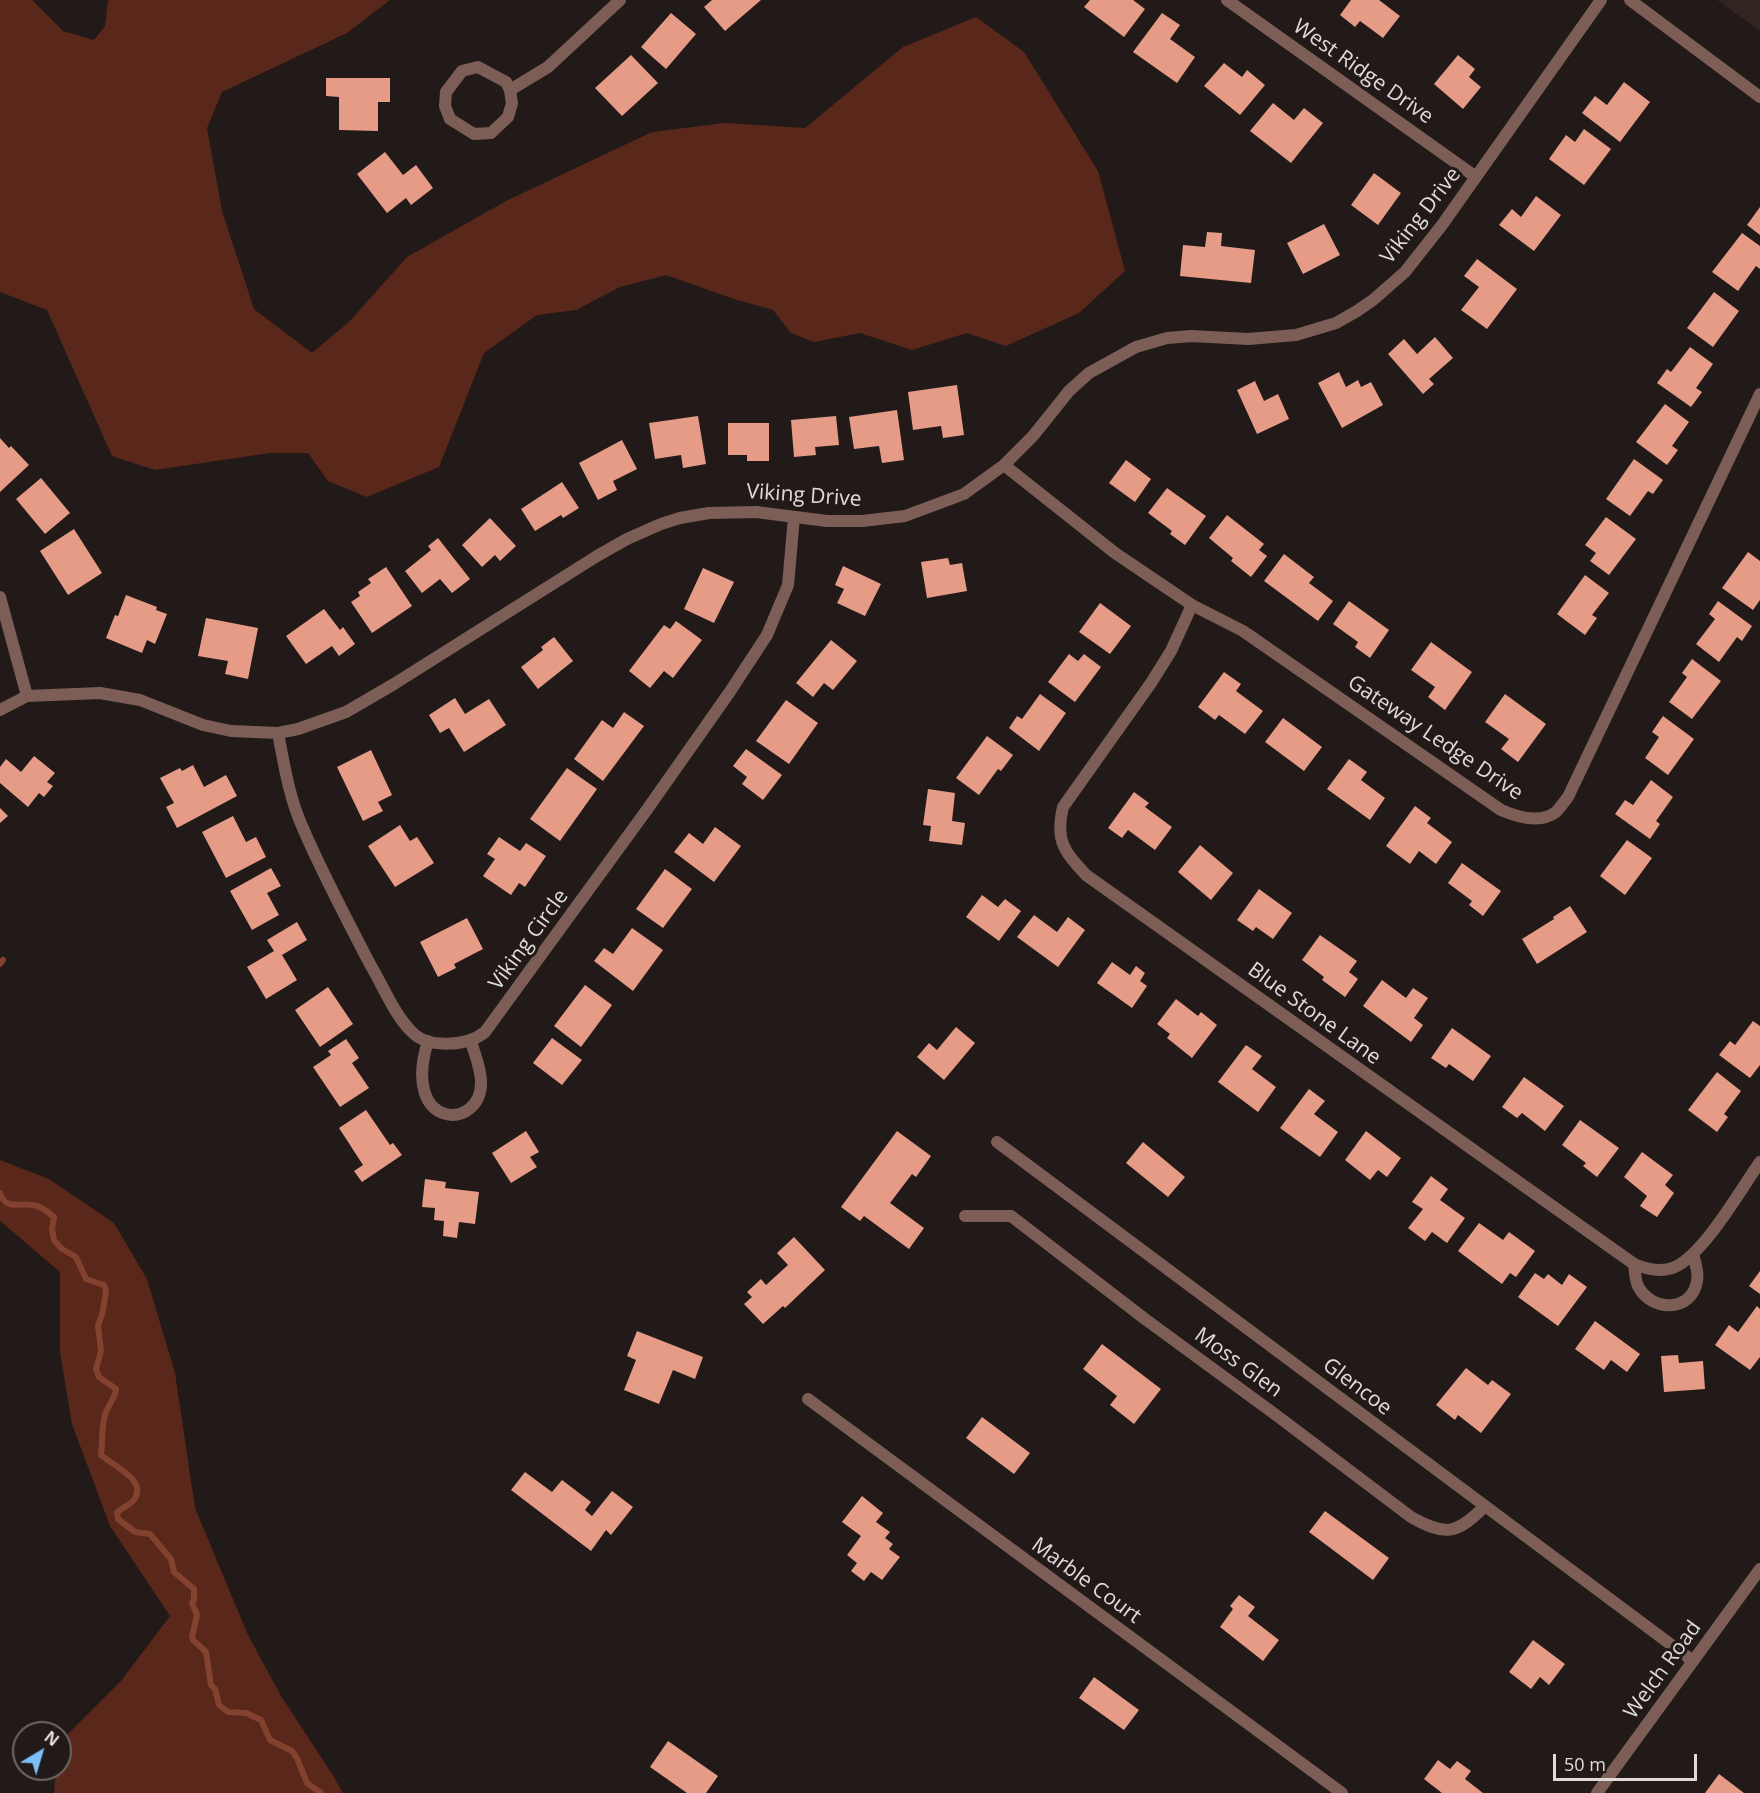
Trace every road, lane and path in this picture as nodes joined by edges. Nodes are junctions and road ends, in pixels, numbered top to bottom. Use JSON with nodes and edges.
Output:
{"nodes":[{"id":1,"x":620,"y":0,"type":"edge"},
{"id":2,"x":1227,"y":0,"type":"edge"},
{"id":3,"x":1601,"y":0,"type":"edge"},
{"id":4,"x":1630,"y":0,"type":"edge"},
{"id":5,"x":510,"y":90,"type":"junction"},
{"id":6,"x":1760,"y":97,"type":"edge"},
{"id":7,"x":1476,"y":177,"type":"junction"},
{"id":8,"x":1760,"y":394,"type":"edge"},
{"id":9,"x":1005,"y":465,"type":"junction"},
{"id":10,"x":794,"y":517,"type":"junction"},
{"id":11,"x":0,"y":597,"type":"edge"},
{"id":12,"x":1192,"y":606,"type":"junction"},
{"id":13,"x":27,"y":696,"type":"junction"},
{"id":14,"x":0,"y":710,"type":"edge"},
{"id":15,"x":278,"y":733,"type":"junction"},
{"id":16,"x":428,"y":1041,"type":"junction"},
{"id":17,"x":471,"y":1041,"type":"junction"},
{"id":18,"x":998,"y":1142,"type":"dead end"},
{"id":19,"x":1760,"y":1162,"type":"edge"},
{"id":20,"x":965,"y":1216,"type":"dead end"},
{"id":21,"x":1693,"y":1254,"type":"junction"},
{"id":22,"x":1634,"y":1264,"type":"junction"},
{"id":23,"x":808,"y":1400,"type":"dead end"},
{"id":24,"x":1485,"y":1507,"type":"junction"},
{"id":25,"x":1760,"y":1569,"type":"edge"},
{"id":26,"x":1693,"y":1661,"type":"junction"},
{"id":27,"x":1342,"y":1793,"type":"edge"},
{"id":28,"x":1597,"y":1793,"type":"edge"}],
"edges":[{"from":1,"to":5,"type":"street"},
{"from":2,"to":7,"type":"street","name":"West Ridge Drive"},
{"from":3,"to":7,"type":"street","name":"Viking Drive"},
{"from":4,"to":6,"type":"street"},
{"from":5,"to":5,"type":"street"},
{"from":7,"to":9,"type":"street","name":"Viking Drive"},
{"from":8,"to":12,"type":"street","name":"Gateway Ledge Drive"},
{"from":9,"to":10,"type":"street","name":"Viking Drive"},
{"from":9,"to":12,"type":"street","name":"Gateway Ledge Drive"},
{"from":10,"to":15,"type":"street","name":"Viking Drive"},
{"from":10,"to":17,"type":"street","name":"Viking Circle"},
{"from":11,"to":13,"type":"street"},
{"from":12,"to":22,"type":"street","name":"Blue Stone Lane"},
{"from":13,"to":14,"type":"street"},
{"from":13,"to":15,"type":"street","name":"Viking Drive"},
{"from":15,"to":16,"type":"street"},
{"from":16,"to":17,"type":"street"},
{"from":16,"to":17,"type":"street"},
{"from":18,"to":24,"type":"street","name":"Glencoe"},
{"from":19,"to":21,"type":"street","name":"Blue Stone Lane"},
{"from":20,"to":24,"type":"street","name":"Moss Glen"},
{"from":21,"to":22,"type":"street","name":"Blue Stone Lane"},
{"from":21,"to":22,"type":"street"},
{"from":23,"to":27,"type":"street","name":"Marble Court"},
{"from":24,"to":26,"type":"street","name":"Glencoe"},
{"from":25,"to":26,"type":"street","name":"Welch Road"},
{"from":26,"to":28,"type":"street","name":"Welch Road"}]}
